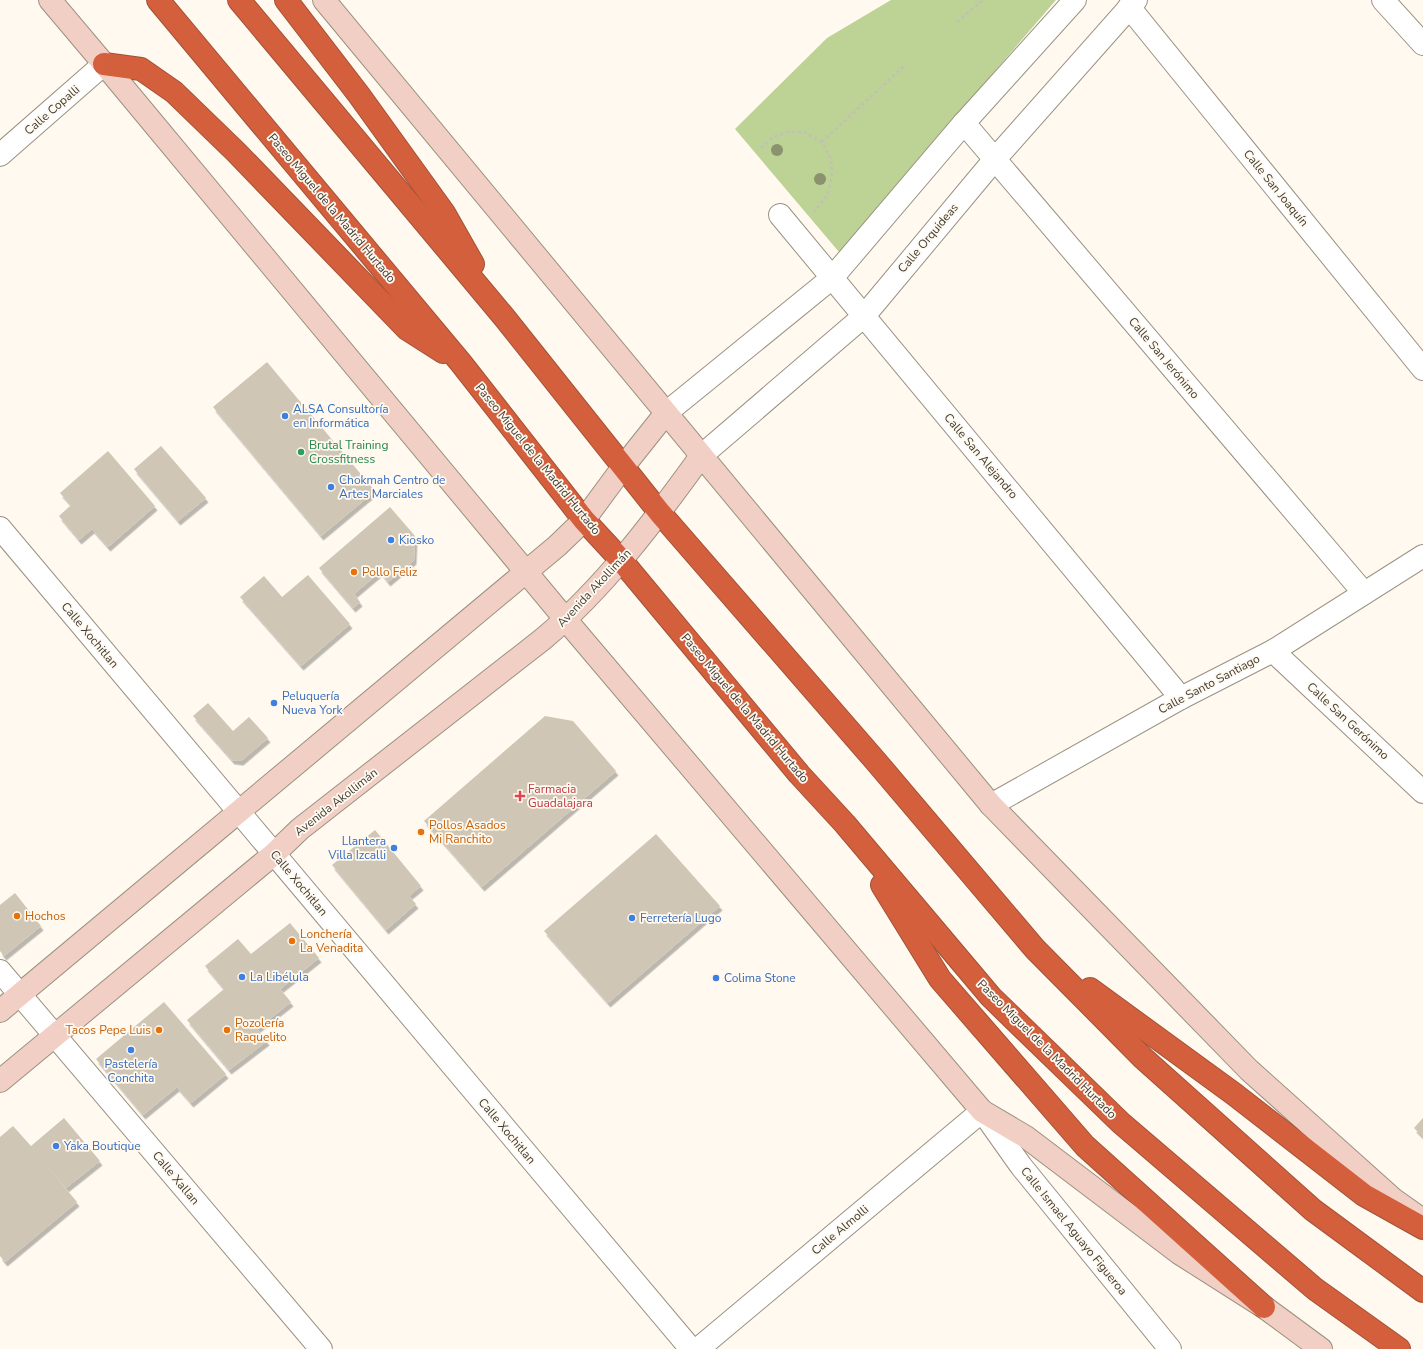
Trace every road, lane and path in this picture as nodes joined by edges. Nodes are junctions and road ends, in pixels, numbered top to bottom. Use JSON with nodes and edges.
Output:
{"nodes":[{"id":1,"x":50,"y":0,"type":"edge"},
{"id":2,"x":158,"y":0,"type":"edge"},
{"id":3,"x":239,"y":0,"type":"edge"},
{"id":4,"x":286,"y":0,"type":"edge"},
{"id":5,"x":324,"y":0,"type":"edge"},
{"id":6,"x":983,"y":0,"type":"edge"},
{"id":7,"x":1075,"y":0,"type":"edge"},
{"id":8,"x":1383,"y":0,"type":"edge"},
{"id":9,"x":1132,"y":4,"type":"edge"},
{"id":10,"x":957,"y":22,"type":"dead end"},
{"id":11,"x":1423,"y":44,"type":"edge"},
{"id":12,"x":104,"y":64,"type":"junction"},
{"id":13,"x":905,"y":65,"type":"dead end"},
{"id":14,"x":964,"y":123,"type":"junction"},
{"id":15,"x":822,"y":142,"type":"junction"},
{"id":16,"x":760,"y":148,"type":"dead end"},
{"id":17,"x":0,"y":156,"type":"edge"},
{"id":18,"x":995,"y":159,"type":"junction"},
{"id":19,"x":814,"y":212,"type":"dead end"},
{"id":20,"x":780,"y":215,"type":"dead end"},
{"id":21,"x":832,"y":278,"type":"junction"},
{"id":22,"x":864,"y":316,"type":"junction"},
{"id":23,"x":504,"y":317,"type":"junction"},
{"id":24,"x":461,"y":363,"type":"junction"},
{"id":25,"x":1423,"y":370,"type":"edge"},
{"id":26,"x":666,"y":413,"type":"junction"},
{"id":27,"x":701,"y":456,"type":"junction"},
{"id":28,"x":622,"y":467,"type":"junction"},
{"id":29,"x":660,"y":512,"type":"junction"},
{"id":30,"x":584,"y":520,"type":"junction"},
{"id":31,"x":0,"y":528,"type":"edge"},
{"id":32,"x":1423,"y":556,"type":"edge"},
{"id":33,"x":621,"y":560,"type":"junction"},
{"id":34,"x":526,"y":571,"type":"junction"},
{"id":35,"x":1364,"y":593,"type":"junction"},
{"id":36,"x":566,"y":620,"type":"junction"},
{"id":37,"x":1274,"y":651,"type":"junction"},
{"id":38,"x":1181,"y":698,"type":"junction"},
{"id":39,"x":1423,"y":792,"type":"edge"},
{"id":40,"x":991,"y":805,"type":"junction"},
{"id":41,"x":239,"y":812,"type":"junction"},
{"id":42,"x":845,"y":824,"type":"junction"},
{"id":43,"x":274,"y":854,"type":"junction"},
{"id":44,"x":1035,"y":949,"type":"junction"},
{"id":45,"x":0,"y":971,"type":"edge"},
{"id":46,"x":20,"y":994,"type":"junction"},
{"id":47,"x":0,"y":1011,"type":"edge"},
{"id":48,"x":54,"y":1035,"type":"junction"},
{"id":49,"x":0,"y":1081,"type":"edge"},
{"id":50,"x":982,"y":1111,"type":"junction"},
{"id":51,"x":1423,"y":1220,"type":"edge"},
{"id":52,"x":1423,"y":1228,"type":"edge"},
{"id":53,"x":1423,"y":1291,"type":"edge"},
{"id":54,"x":1264,"y":1307,"type":"junction"},
{"id":55,"x":321,"y":1349,"type":"edge"},
{"id":56,"x":691,"y":1349,"type":"edge"},
{"id":57,"x":698,"y":1349,"type":"edge"},
{"id":58,"x":1170,"y":1349,"type":"edge"},
{"id":59,"x":1321,"y":1349,"type":"edge"},
{"id":60,"x":1399,"y":1349,"type":"edge"}],
"edges":[{"from":1,"to":12,"type":"street"},
{"from":2,"to":24,"type":"highway","name":"Paseo Miguel de la Madrid Hurtado"},
{"from":3,"to":23,"type":"highway"},
{"from":4,"to":23,"type":"highway"},
{"from":5,"to":26,"type":"street"},
{"from":6,"to":10,"type":"path"},
{"from":7,"to":14,"type":"street"},
{"from":8,"to":11,"type":"street"},
{"from":9,"to":18,"type":"street","name":"Calle Orquideas"},
{"from":9,"to":25,"type":"street","name":"Calle San Joaquín"},
{"from":12,"to":17,"type":"street","name":"Calle Copalli"},
{"from":12,"to":24,"type":"highway"},
{"from":12,"to":34,"type":"street"},
{"from":13,"to":15,"type":"path"},
{"from":14,"to":18,"type":"street","name":"Calle San Jerónimo"},
{"from":14,"to":21,"type":"street"},
{"from":15,"to":16,"type":"path"},
{"from":15,"to":19,"type":"path"},
{"from":18,"to":22,"type":"street","name":"Calle Orquideas"},
{"from":18,"to":35,"type":"street","name":"Calle San Jerónimo"},
{"from":20,"to":21,"type":"street","name":"Calle San Alejandro"},
{"from":21,"to":22,"type":"street","name":"Calle San Alejandro"},
{"from":21,"to":26,"type":"street"},
{"from":22,"to":27,"type":"street","name":"Calle Orquideas"},
{"from":22,"to":38,"type":"street","name":"Calle San Alejandro"},
{"from":23,"to":28,"type":"highway"},
{"from":24,"to":30,"type":"highway","name":"Paseo Miguel de la Madrid Hurtado"},
{"from":26,"to":27,"type":"street"},
{"from":26,"to":28,"type":"street"},
{"from":27,"to":29,"type":"street","name":"Avenida Akollimán"},
{"from":27,"to":40,"type":"street"},
{"from":28,"to":29,"type":"highway"},
{"from":28,"to":30,"type":"street"},
{"from":29,"to":33,"type":"street","name":"Avenida Akollimán"},
{"from":29,"to":44,"type":"highway"},
{"from":30,"to":33,"type":"highway","name":"Paseo Miguel de la Madrid Hurtado"},
{"from":30,"to":34,"type":"street"},
{"from":31,"to":41,"type":"street","name":"Calle Xochitlan"},
{"from":32,"to":35,"type":"street","name":"Calle Santo Santiago"},
{"from":33,"to":36,"type":"street","name":"Avenida Akollimán"},
{"from":33,"to":42,"type":"highway","name":"Paseo Miguel de la Madrid Hurtado"},
{"from":34,"to":36,"type":"street"},
{"from":34,"to":41,"type":"street"},
{"from":35,"to":37,"type":"street","name":"Calle Santo Santiago"},
{"from":36,"to":43,"type":"street","name":"Avenida Akollimán"},
{"from":36,"to":50,"type":"street"},
{"from":37,"to":38,"type":"street","name":"Calle Santo Santiago"},
{"from":37,"to":39,"type":"street","name":"Calle San Gerónimo"},
{"from":38,"to":40,"type":"street","name":"Calle Santo Santiago"},
{"from":40,"to":51,"type":"street"},
{"from":41,"to":43,"type":"street","name":"Calle Xochitlan"},
{"from":41,"to":46,"type":"street"},
{"from":42,"to":54,"type":"highway"},
{"from":42,"to":60,"type":"highway","name":"Paseo Miguel de la Madrid Hurtado"},
{"from":43,"to":48,"type":"street","name":"Avenida Akollimán"},
{"from":43,"to":56,"type":"street","name":"Calle Xochitlan"},
{"from":44,"to":52,"type":"highway"},
{"from":44,"to":53,"type":"highway"},
{"from":45,"to":46,"type":"street","name":"Calle Xallan"},
{"from":46,"to":47,"type":"street"},
{"from":46,"to":48,"type":"street","name":"Calle Xallan"},
{"from":48,"to":49,"type":"street","name":"Avenida Akollimán"},
{"from":48,"to":55,"type":"street","name":"Calle Xallan"},
{"from":50,"to":54,"type":"street"},
{"from":50,"to":57,"type":"street","name":"Calle Almolli"},
{"from":50,"to":58,"type":"street","name":"Calle Ismael Aguayo Figueroa"},
{"from":54,"to":59,"type":"street"}]}
